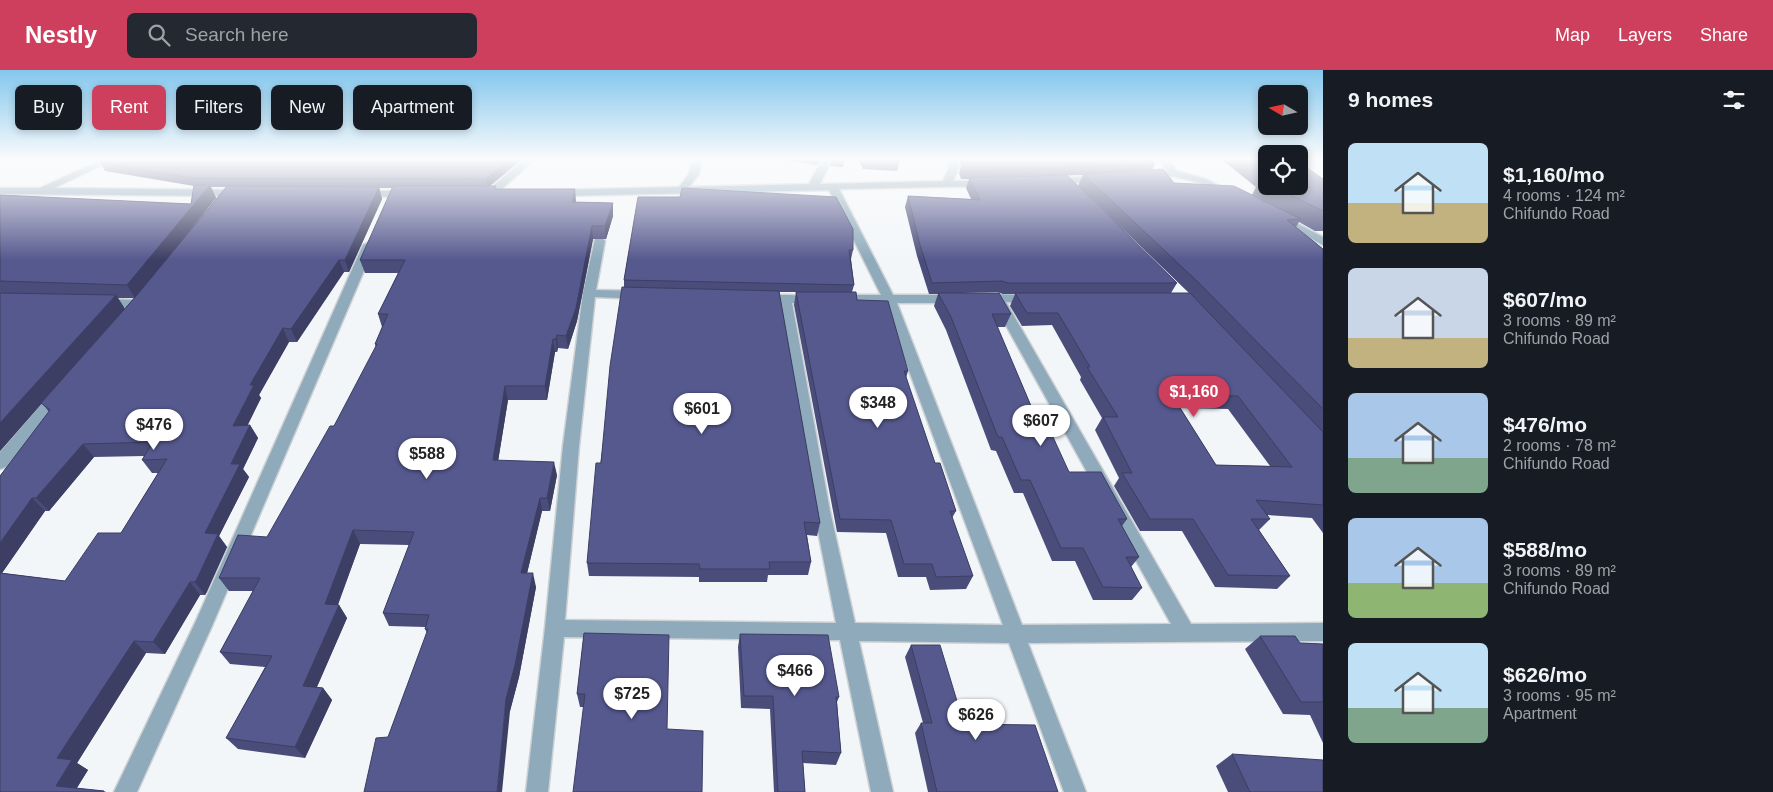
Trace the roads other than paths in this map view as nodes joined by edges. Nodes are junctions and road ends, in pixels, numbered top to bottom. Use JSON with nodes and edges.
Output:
{"nodes":[{"id":1,"x":199,"y":193,"type":"edge"},
{"id":2,"x":228,"y":193,"type":"junction"},
{"id":3,"x":247,"y":193,"type":"edge"},
{"id":4,"x":487,"y":193,"type":"edge"},
{"id":5,"x":549,"y":193,"type":"edge"},
{"id":6,"x":562,"y":193,"type":"edge"},
{"id":7,"x":836,"y":193,"type":"edge"},
{"id":8,"x":1078,"y":193,"type":"edge"},
{"id":9,"x":1228,"y":193,"type":"edge"},
{"id":10,"x":352,"y":194,"type":"edge"},
{"id":11,"x":391,"y":194,"type":"junction"},
{"id":12,"x":421,"y":194,"type":"edge"},
{"id":13,"x":510,"y":194,"type":"edge"},
{"id":14,"x":1080,"y":195,"type":"edge"},
{"id":15,"x":1239,"y":198,"type":"edge"},
{"id":16,"x":216,"y":208,"type":"edge"},
{"id":17,"x":383,"y":212,"type":"edge"},
{"id":18,"x":1270,"y":212,"type":"edge"},
{"id":19,"x":375,"y":230,"type":"edge"},
{"id":20,"x":599,"y":241,"type":"edge"},
{"id":21,"x":1323,"y":242,"type":"edge"},
{"id":22,"x":589,"y":293,"type":"junction"},
{"id":23,"x":656,"y":296,"type":"edge"},
{"id":24,"x":998,"y":298,"type":"junction"},
{"id":25,"x":752,"y":299,"type":"edge"},
{"id":26,"x":785,"y":299,"type":"junction"},
{"id":27,"x":889,"y":299,"type":"junction"},
{"id":28,"x":1047,"y":299,"type":"edge"},
{"id":29,"x":89,"y":302,"type":"edge"},
{"id":30,"x":126,"y":318,"type":"edge"},
{"id":31,"x":69,"y":382,"type":"edge"},
{"id":32,"x":0,"y":463,"type":"edge"},
{"id":33,"x":555,"y":628,"type":"junction"},
{"id":34,"x":850,"y":632,"type":"junction"},
{"id":35,"x":1323,"y":632,"type":"edge"},
{"id":36,"x":1186,"y":633,"type":"junction"},
{"id":37,"x":1015,"y":634,"type":"junction"},
{"id":38,"x":125,"y":792,"type":"edge"},
{"id":39,"x":537,"y":792,"type":"edge"},
{"id":40,"x":882,"y":792,"type":"edge"},
{"id":41,"x":1074,"y":792,"type":"edge"}],
"edges":[{"from":1,"to":2,"type":"street"},
{"from":2,"to":3,"type":"street"},
{"from":2,"to":16,"type":"street"},
{"from":4,"to":13,"type":"street"},
{"from":5,"to":6,"type":"street"},
{"from":7,"to":27,"type":"street"},
{"from":8,"to":14,"type":"street"},
{"from":9,"to":15,"type":"street"},
{"from":10,"to":11,"type":"street"},
{"from":11,"to":12,"type":"street"},
{"from":11,"to":17,"type":"street"},
{"from":18,"to":21,"type":"street"},
{"from":19,"to":38,"type":"street"},
{"from":20,"to":22,"type":"street"},
{"from":22,"to":23,"type":"street"},
{"from":22,"to":33,"type":"street"},
{"from":24,"to":27,"type":"street"},
{"from":24,"to":28,"type":"street"},
{"from":24,"to":36,"type":"street"},
{"from":25,"to":26,"type":"street"},
{"from":26,"to":27,"type":"street"},
{"from":26,"to":34,"type":"street"},
{"from":27,"to":37,"type":"street"},
{"from":29,"to":30,"type":"street"},
{"from":31,"to":32,"type":"street"},
{"from":33,"to":34,"type":"street"},
{"from":33,"to":39,"type":"street"},
{"from":34,"to":37,"type":"street"},
{"from":34,"to":40,"type":"street"},
{"from":35,"to":36,"type":"street"},
{"from":36,"to":37,"type":"street"},
{"from":37,"to":41,"type":"street"}]}
